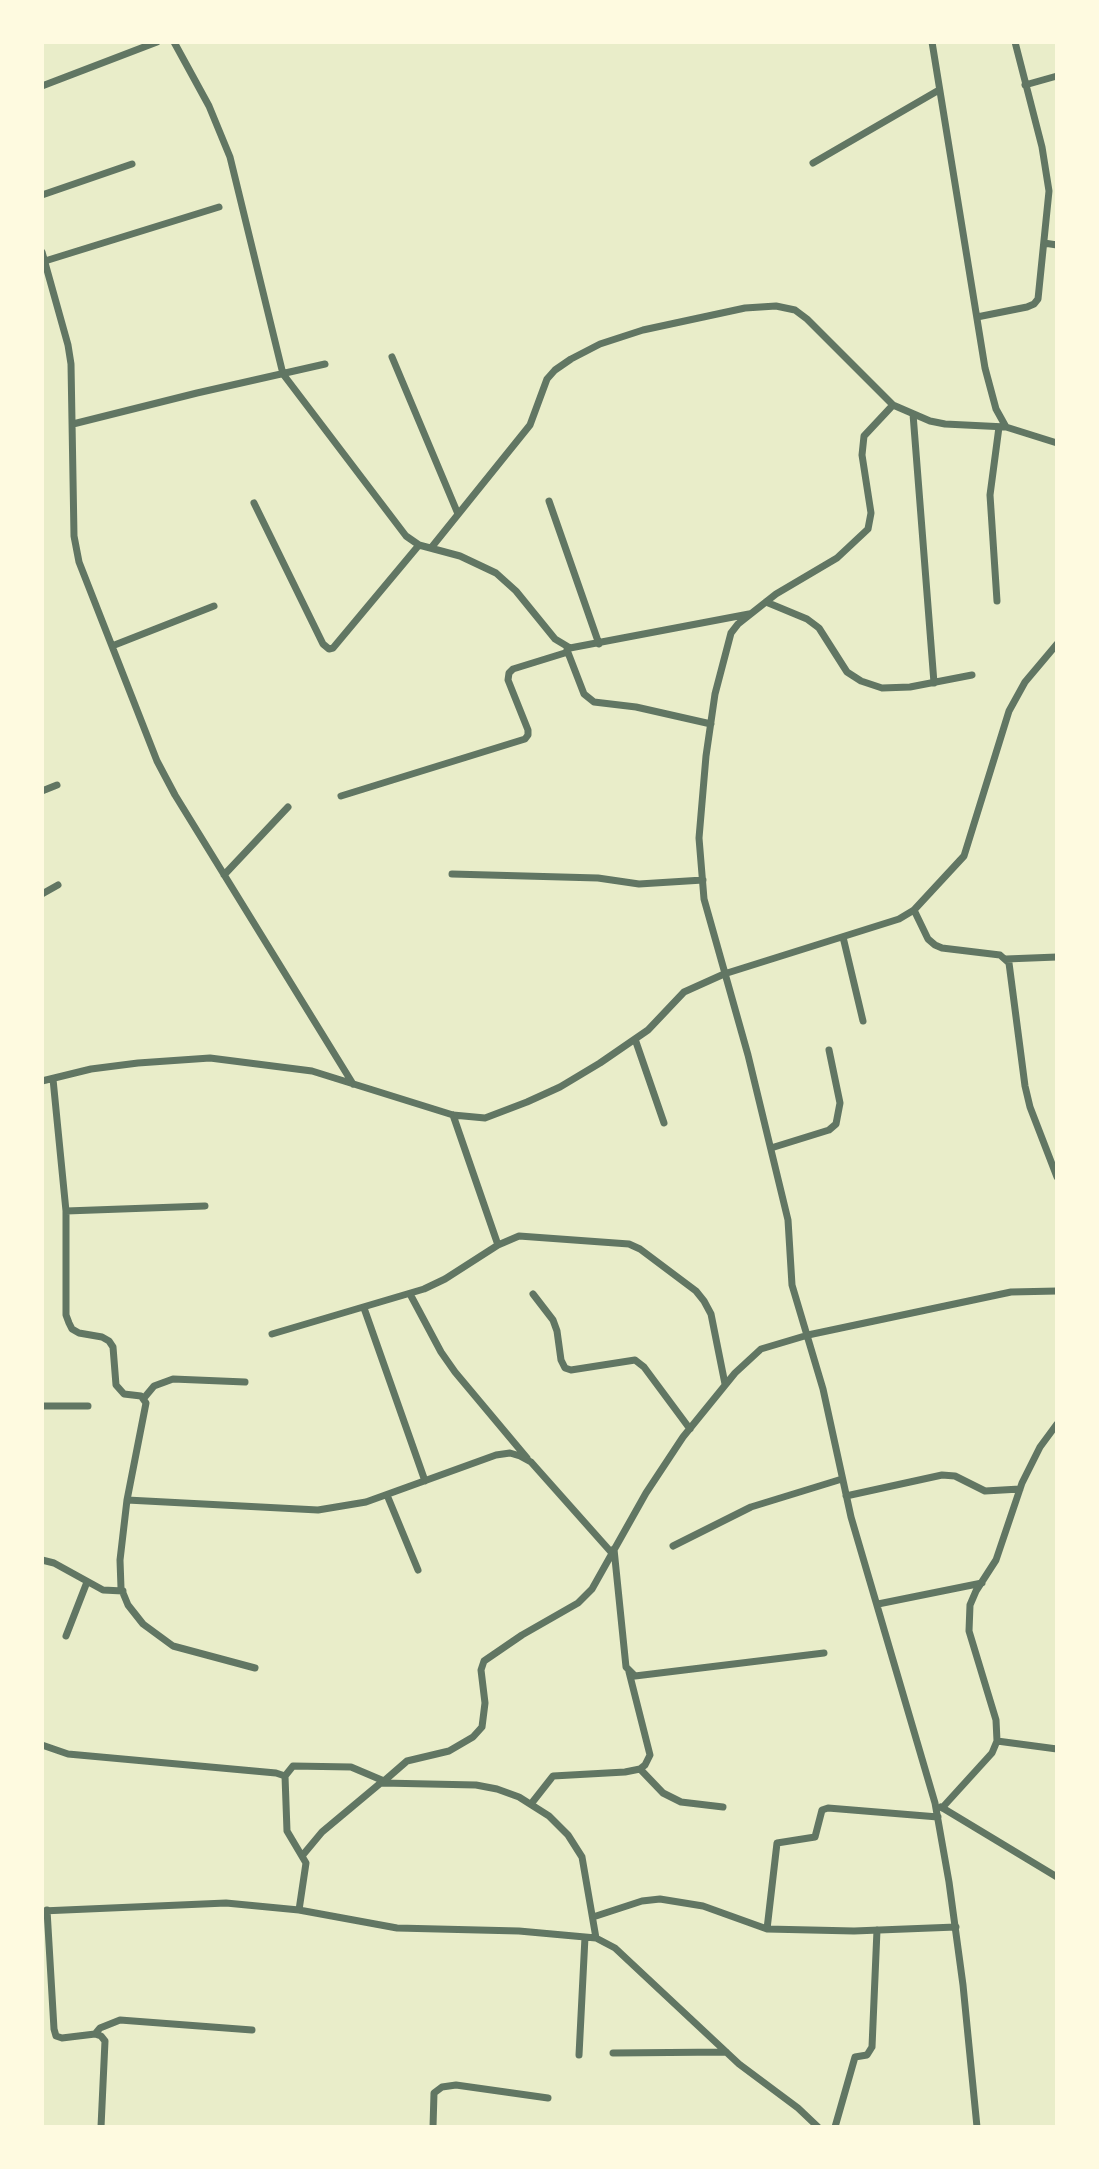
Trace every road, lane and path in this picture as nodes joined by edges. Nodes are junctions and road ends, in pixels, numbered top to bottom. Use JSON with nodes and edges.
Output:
{"nodes":[{"id":1,"x":158,"y":42,"type":"edge"},
{"id":2,"x":174,"y":42,"type":"edge"},
{"id":3,"x":932,"y":42,"type":"edge"},
{"id":4,"x":1015,"y":42,"type":"edge"},
{"id":5,"x":1057,"y":76,"type":"edge"},
{"id":6,"x":1026,"y":85,"type":"junction"},
{"id":7,"x":42,"y":86,"type":"edge"},
{"id":8,"x":939,"y":90,"type":"junction"},
{"id":9,"x":813,"y":163,"type":"dead end"},
{"id":10,"x":132,"y":164,"type":"dead end"},
{"id":11,"x":42,"y":195,"type":"edge"},
{"id":12,"x":219,"y":207,"type":"dead end"},
{"id":13,"x":1044,"y":243,"type":"junction"},
{"id":14,"x":1057,"y":244,"type":"edge"},
{"id":15,"x":42,"y":252,"type":"edge"},
{"id":16,"x":45,"y":261,"type":"junction"},
{"id":17,"x":977,"y":317,"type":"junction"},
{"id":18,"x":392,"y":357,"type":"dead end"},
{"id":19,"x":325,"y":364,"type":"dead end"},
{"id":20,"x":282,"y":374,"type":"junction"},
{"id":21,"x":892,"y":405,"type":"junction"},
{"id":22,"x":913,"y":414,"type":"junction"},
{"id":23,"x":73,"y":424,"type":"junction"},
{"id":24,"x":1003,"y":427,"type":"junction"},
{"id":25,"x":1057,"y":443,"type":"edge"},
{"id":26,"x":549,"y":500,"type":"dead end"},
{"id":27,"x":254,"y":503,"type":"dead end"},
{"id":28,"x":458,"y":514,"type":"junction"},
{"id":29,"x":419,"y":545,"type":"junction"},
{"id":30,"x":431,"y":548,"type":"junction"},
{"id":31,"x":998,"y":601,"type":"dead end"},
{"id":32,"x":766,"y":602,"type":"junction"},
{"id":33,"x":214,"y":606,"type":"dead end"},
{"id":34,"x":750,"y":614,"type":"junction"},
{"id":35,"x":599,"y":644,"type":"junction"},
{"id":36,"x":1057,"y":644,"type":"edge"},
{"id":37,"x":112,"y":646,"type":"junction"},
{"id":38,"x":566,"y":649,"type":"junction"},
{"id":39,"x":972,"y":676,"type":"dead end"},
{"id":40,"x":934,"y":682,"type":"junction"},
{"id":41,"x":711,"y":724,"type":"junction"},
{"id":42,"x":57,"y":785,"type":"dead end"},
{"id":43,"x":42,"y":792,"type":"edge"},
{"id":44,"x":341,"y":796,"type":"dead end"},
{"id":45,"x":288,"y":807,"type":"dead end"},
{"id":46,"x":452,"y":874,"type":"dead end"},
{"id":47,"x":224,"y":875,"type":"junction"},
{"id":48,"x":703,"y":880,"type":"junction"},
{"id":49,"x":58,"y":885,"type":"dead end"},
{"id":50,"x":42,"y":894,"type":"edge"},
{"id":51,"x":914,"y":910,"type":"junction"},
{"id":52,"x":843,"y":937,"type":"junction"},
{"id":53,"x":1057,"y":957,"type":"edge"},
{"id":54,"x":1006,"y":959,"type":"junction"},
{"id":55,"x":724,"y":974,"type":"junction"},
{"id":56,"x":863,"y":1021,"type":"dead end"},
{"id":57,"x":635,"y":1039,"type":"junction"},
{"id":58,"x":829,"y":1050,"type":"dead end"},
{"id":59,"x":53,"y":1079,"type":"junction"},
{"id":60,"x":42,"y":1081,"type":"edge"},
{"id":61,"x":353,"y":1084,"type":"junction"},
{"id":62,"x":453,"y":1115,"type":"junction"},
{"id":63,"x":664,"y":1123,"type":"dead end"},
{"id":64,"x":771,"y":1148,"type":"junction"},
{"id":65,"x":1054,"y":1159,"type":"edge"},
{"id":66,"x":1057,"y":1177,"type":"edge"},
{"id":67,"x":205,"y":1206,"type":"dead end"},
{"id":68,"x":66,"y":1211,"type":"junction"},
{"id":69,"x":498,"y":1245,"type":"junction"},
{"id":70,"x":1057,"y":1291,"type":"edge"},
{"id":71,"x":410,"y":1294,"type":"junction"},
{"id":72,"x":533,"y":1294,"type":"dead end"},
{"id":73,"x":364,"y":1308,"type":"junction"},
{"id":74,"x":272,"y":1334,"type":"dead end"},
{"id":75,"x":808,"y":1335,"type":"junction"},
{"id":76,"x":245,"y":1382,"type":"dead end"},
{"id":77,"x":725,"y":1384,"type":"junction"},
{"id":78,"x":144,"y":1398,"type":"junction"},
{"id":79,"x":42,"y":1406,"type":"edge"},
{"id":80,"x":88,"y":1406,"type":"dead end"},
{"id":81,"x":1057,"y":1424,"type":"edge"},
{"id":82,"x":690,"y":1429,"type":"junction"},
{"id":83,"x":531,"y":1462,"type":"junction"},
{"id":84,"x":842,"y":1479,"type":"junction"},
{"id":85,"x":425,"y":1481,"type":"junction"},
{"id":86,"x":1020,"y":1489,"type":"junction"},
{"id":87,"x":387,"y":1495,"type":"junction"},
{"id":88,"x":846,"y":1496,"type":"junction"},
{"id":89,"x":127,"y":1500,"type":"junction"},
{"id":90,"x":673,"y":1546,"type":"dead end"},
{"id":91,"x":613,"y":1550,"type":"junction"},
{"id":92,"x":42,"y":1560,"type":"edge"},
{"id":93,"x":418,"y":1570,"type":"dead end"},
{"id":94,"x":87,"y":1582,"type":"junction"},
{"id":95,"x":982,"y":1583,"type":"junction"},
{"id":96,"x":123,"y":1591,"type":"junction"},
{"id":97,"x":878,"y":1604,"type":"junction"},
{"id":98,"x":66,"y":1636,"type":"dead end"},
{"id":99,"x":824,"y":1653,"type":"dead end"},
{"id":100,"x":255,"y":1668,"type":"dead end"},
{"id":101,"x":629,"y":1672,"type":"junction"},
{"id":102,"x":997,"y":1741,"type":"junction"},
{"id":103,"x":42,"y":1745,"type":"edge"},
{"id":104,"x":1057,"y":1749,"type":"edge"},
{"id":105,"x":640,"y":1769,"type":"junction"},
{"id":106,"x":285,"y":1776,"type":"junction"},
{"id":107,"x":383,"y":1782,"type":"junction"},
{"id":108,"x":531,"y":1804,"type":"junction"},
{"id":109,"x":939,"y":1806,"type":"junction"},
{"id":110,"x":723,"y":1807,"type":"dead end"},
{"id":111,"x":937,"y":1817,"type":"junction"},
{"id":112,"x":302,"y":1856,"type":"junction"},
{"id":113,"x":1057,"y":1877,"type":"edge"},
{"id":114,"x":45,"y":1910,"type":"edge"},
{"id":115,"x":299,"y":1910,"type":"junction"},
{"id":116,"x":593,"y":1917,"type":"junction"},
{"id":117,"x":956,"y":1927,"type":"junction"},
{"id":118,"x":767,"y":1929,"type":"junction"},
{"id":119,"x":877,"y":1930,"type":"junction"},
{"id":120,"x":585,"y":1937,"type":"junction"},
{"id":121,"x":596,"y":1938,"type":"junction"},
{"id":122,"x":252,"y":2030,"type":"dead end"},
{"id":123,"x":95,"y":2034,"type":"junction"},
{"id":124,"x":726,"y":2052,"type":"junction"},
{"id":125,"x":612,"y":2053,"type":"dead end"},
{"id":126,"x":579,"y":2055,"type":"dead end"},
{"id":127,"x":548,"y":2098,"type":"dead end"},
{"id":128,"x":101,"y":2127,"type":"edge"},
{"id":129,"x":433,"y":2127,"type":"edge"},
{"id":130,"x":818,"y":2127,"type":"edge"},
{"id":131,"x":835,"y":2127,"type":"edge"},
{"id":132,"x":977,"y":2127,"type":"edge"}],
"edges":[{"from":1,"to":7,"type":"street"},
{"from":2,"to":20,"type":"street"},
{"from":3,"to":8,"type":"street"},
{"from":4,"to":6,"type":"street"},
{"from":5,"to":6,"type":"street"},
{"from":6,"to":13,"type":"street"},
{"from":8,"to":9,"type":"street"},
{"from":8,"to":17,"type":"street"},
{"from":10,"to":11,"type":"street"},
{"from":12,"to":16,"type":"street"},
{"from":13,"to":14,"type":"street"},
{"from":13,"to":17,"type":"street"},
{"from":15,"to":16,"type":"street"},
{"from":16,"to":23,"type":"street"},
{"from":17,"to":24,"type":"street"},
{"from":18,"to":28,"type":"street"},
{"from":19,"to":20,"type":"street"},
{"from":20,"to":23,"type":"street"},
{"from":20,"to":29,"type":"street"},
{"from":21,"to":22,"type":"street"},
{"from":21,"to":28,"type":"street"},
{"from":21,"to":32,"type":"street"},
{"from":22,"to":24,"type":"street"},
{"from":22,"to":40,"type":"street"},
{"from":23,"to":37,"type":"street"},
{"from":24,"to":25,"type":"street"},
{"from":24,"to":31,"type":"street"},
{"from":26,"to":35,"type":"street"},
{"from":27,"to":29,"type":"street"},
{"from":28,"to":30,"type":"street"},
{"from":29,"to":30,"type":"street"},
{"from":30,"to":38,"type":"street"},
{"from":32,"to":34,"type":"street"},
{"from":32,"to":40,"type":"street"},
{"from":33,"to":37,"type":"street"},
{"from":34,"to":35,"type":"street"},
{"from":34,"to":41,"type":"street"},
{"from":35,"to":38,"type":"street"},
{"from":36,"to":51,"type":"street"},
{"from":37,"to":47,"type":"street"},
{"from":38,"to":41,"type":"street"},
{"from":38,"to":44,"type":"street"},
{"from":39,"to":40,"type":"street"},
{"from":41,"to":48,"type":"street"},
{"from":42,"to":43,"type":"street"},
{"from":45,"to":47,"type":"street"},
{"from":46,"to":48,"type":"street"},
{"from":47,"to":61,"type":"street"},
{"from":48,"to":55,"type":"street"},
{"from":49,"to":50,"type":"street"},
{"from":51,"to":52,"type":"street"},
{"from":51,"to":54,"type":"street"},
{"from":52,"to":55,"type":"street"},
{"from":52,"to":56,"type":"street"},
{"from":53,"to":54,"type":"street"},
{"from":54,"to":65,"type":"street"},
{"from":55,"to":57,"type":"street"},
{"from":55,"to":64,"type":"street"},
{"from":57,"to":62,"type":"street"},
{"from":57,"to":63,"type":"street"},
{"from":58,"to":64,"type":"street"},
{"from":59,"to":60,"type":"street"},
{"from":59,"to":61,"type":"street"},
{"from":59,"to":68,"type":"street"},
{"from":61,"to":62,"type":"street"},
{"from":62,"to":69,"type":"street"},
{"from":64,"to":75,"type":"street"},
{"from":65,"to":66,"type":"street"},
{"from":67,"to":68,"type":"street"},
{"from":68,"to":78,"type":"street"},
{"from":69,"to":71,"type":"street"},
{"from":69,"to":77,"type":"street"},
{"from":70,"to":75,"type":"street"},
{"from":71,"to":73,"type":"street"},
{"from":71,"to":83,"type":"street"},
{"from":72,"to":82,"type":"street"},
{"from":73,"to":74,"type":"street"},
{"from":73,"to":85,"type":"street"},
{"from":75,"to":77,"type":"street"},
{"from":75,"to":84,"type":"street"},
{"from":76,"to":78,"type":"street"},
{"from":77,"to":82,"type":"street"},
{"from":78,"to":89,"type":"street"},
{"from":79,"to":80,"type":"street"},
{"from":81,"to":86,"type":"street"},
{"from":82,"to":91,"type":"street"},
{"from":83,"to":85,"type":"street"},
{"from":83,"to":91,"type":"street"},
{"from":84,"to":88,"type":"street"},
{"from":84,"to":90,"type":"street"},
{"from":85,"to":87,"type":"street"},
{"from":86,"to":88,"type":"street"},
{"from":86,"to":95,"type":"street"},
{"from":87,"to":89,"type":"street"},
{"from":87,"to":93,"type":"street"},
{"from":88,"to":97,"type":"street"},
{"from":89,"to":96,"type":"street"},
{"from":91,"to":101,"type":"street"},
{"from":91,"to":107,"type":"street"},
{"from":92,"to":94,"type":"street"},
{"from":94,"to":96,"type":"street"},
{"from":94,"to":98,"type":"street"},
{"from":95,"to":97,"type":"street"},
{"from":95,"to":102,"type":"street"},
{"from":96,"to":100,"type":"street"},
{"from":97,"to":109,"type":"street"},
{"from":99,"to":101,"type":"street"},
{"from":101,"to":105,"type":"street"},
{"from":102,"to":104,"type":"street"},
{"from":102,"to":109,"type":"street"},
{"from":103,"to":106,"type":"street"},
{"from":105,"to":108,"type":"street"},
{"from":105,"to":110,"type":"street"},
{"from":106,"to":107,"type":"street"},
{"from":106,"to":112,"type":"street"},
{"from":107,"to":108,"type":"street"},
{"from":107,"to":112,"type":"street"},
{"from":108,"to":116,"type":"street"},
{"from":109,"to":111,"type":"street"},
{"from":109,"to":113,"type":"street"},
{"from":111,"to":117,"type":"street"},
{"from":111,"to":118,"type":"street"},
{"from":112,"to":115,"type":"street"},
{"from":114,"to":115,"type":"street"},
{"from":114,"to":123,"type":"street"},
{"from":115,"to":120,"type":"street"},
{"from":116,"to":118,"type":"street"},
{"from":116,"to":121,"type":"street"},
{"from":117,"to":119,"type":"street"},
{"from":117,"to":132,"type":"street"},
{"from":118,"to":119,"type":"street"},
{"from":119,"to":131,"type":"street"},
{"from":120,"to":121,"type":"street"},
{"from":120,"to":126,"type":"street"},
{"from":121,"to":124,"type":"street"},
{"from":122,"to":123,"type":"street"},
{"from":123,"to":128,"type":"street"},
{"from":124,"to":125,"type":"street"},
{"from":124,"to":130,"type":"street"},
{"from":127,"to":129,"type":"street"}]}
